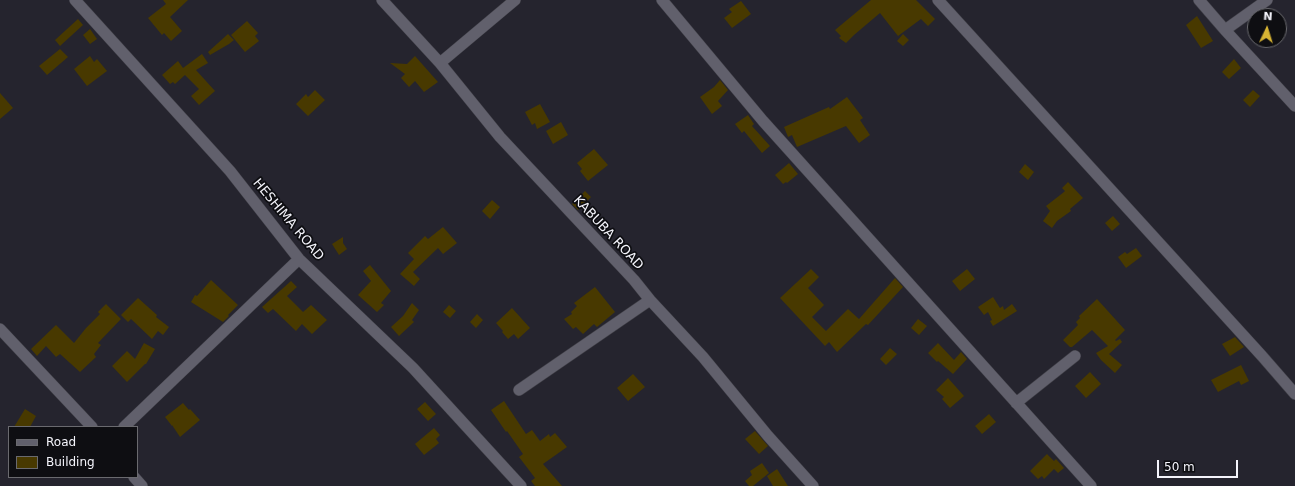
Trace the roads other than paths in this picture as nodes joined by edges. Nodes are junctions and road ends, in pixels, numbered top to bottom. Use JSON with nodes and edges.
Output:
{"nodes":[{"id":1,"x":75,"y":0,"type":"edge"},
{"id":2,"x":382,"y":0,"type":"edge"},
{"id":3,"x":515,"y":0,"type":"edge"},
{"id":4,"x":662,"y":0,"type":"edge"},
{"id":5,"x":938,"y":0,"type":"edge"},
{"id":6,"x":1199,"y":0,"type":"edge"},
{"id":7,"x":1267,"y":0,"type":"edge"},
{"id":8,"x":1225,"y":30,"type":"junction"},
{"id":9,"x":440,"y":63,"type":"junction"},
{"id":10,"x":1295,"y":106,"type":"edge"},
{"id":11,"x":299,"y":258,"type":"junction"},
{"id":12,"x":650,"y":300,"type":"junction"},
{"id":13,"x":0,"y":330,"type":"edge"},
{"id":14,"x":1075,"y":356,"type":"dead end"},
{"id":15,"x":520,"y":390,"type":"dead end"},
{"id":16,"x":1295,"y":394,"type":"edge"},
{"id":17,"x":1016,"y":403,"type":"junction"},
{"id":18,"x":91,"y":426,"type":"edge"},
{"id":19,"x":125,"y":426,"type":"edge"},
{"id":20,"x":135,"y":478,"type":"edge"},
{"id":21,"x":142,"y":486,"type":"edge"},
{"id":22,"x":521,"y":486,"type":"edge"},
{"id":23,"x":813,"y":486,"type":"edge"},
{"id":24,"x":1091,"y":486,"type":"edge"}],
"edges":[{"from":1,"to":11,"type":"street","name":"HESHIMA ROAD"},
{"from":2,"to":9,"type":"street","name":"KABUBA ROAD"},
{"from":3,"to":9,"type":"street"},
{"from":4,"to":17,"type":"street"},
{"from":5,"to":16,"type":"street"},
{"from":6,"to":8,"type":"street"},
{"from":7,"to":8,"type":"street"},
{"from":8,"to":10,"type":"street"},
{"from":9,"to":12,"type":"street","name":"KABUBA ROAD"},
{"from":11,"to":19,"type":"street"},
{"from":11,"to":22,"type":"street","name":"HESHIMA ROAD"},
{"from":12,"to":15,"type":"street"},
{"from":12,"to":23,"type":"street","name":"KABUBA ROAD"},
{"from":13,"to":18,"type":"street"},
{"from":14,"to":17,"type":"street"},
{"from":17,"to":24,"type":"street"},
{"from":20,"to":21,"type":"street"}]}
